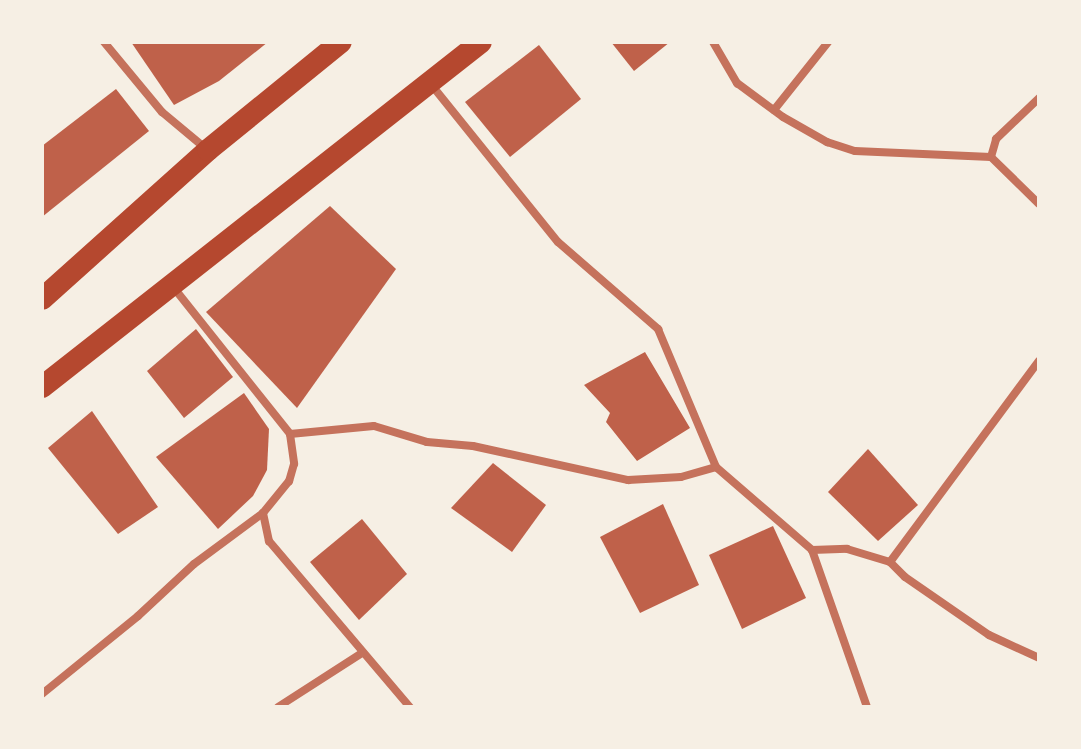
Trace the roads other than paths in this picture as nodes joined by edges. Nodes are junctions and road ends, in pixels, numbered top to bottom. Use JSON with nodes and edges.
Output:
{"nodes":[{"id":1,"x":104,"y":42,"type":"edge"},
{"id":2,"x":341,"y":42,"type":"edge"},
{"id":3,"x":481,"y":42,"type":"edge"},
{"id":4,"x":713,"y":42,"type":"edge"},
{"id":5,"x":828,"y":42,"type":"edge"},
{"id":6,"x":429,"y":83,"type":"junction"},
{"id":7,"x":1039,"y":98,"type":"edge"},
{"id":8,"x":774,"y":110,"type":"junction"},
{"id":9,"x":208,"y":150,"type":"junction"},
{"id":10,"x":991,"y":157,"type":"junction"},
{"id":11,"x":1039,"y":204,"type":"edge"},
{"id":12,"x":172,"y":286,"type":"junction"},
{"id":13,"x":42,"y":299,"type":"edge"},
{"id":14,"x":1039,"y":361,"type":"edge"},
{"id":15,"x":42,"y":387,"type":"edge"},
{"id":16,"x":290,"y":434,"type":"junction"},
{"id":17,"x":716,"y":467,"type":"junction"},
{"id":18,"x":263,"y":513,"type":"junction"},
{"id":19,"x":812,"y":550,"type":"junction"},
{"id":20,"x":890,"y":562,"type":"junction"},
{"id":21,"x":362,"y":653,"type":"junction"},
{"id":22,"x":1039,"y":658,"type":"edge"},
{"id":23,"x":42,"y":694,"type":"edge"},
{"id":24,"x":278,"y":707,"type":"edge"},
{"id":25,"x":410,"y":707,"type":"edge"},
{"id":26,"x":867,"y":707,"type":"edge"}],
"edges":[{"from":1,"to":9,"type":"street"},
{"from":2,"to":9,"type":"highway"},
{"from":3,"to":6,"type":"highway"},
{"from":4,"to":8,"type":"street"},
{"from":5,"to":8,"type":"street"},
{"from":6,"to":12,"type":"highway"},
{"from":6,"to":17,"type":"street"},
{"from":7,"to":10,"type":"street"},
{"from":8,"to":10,"type":"street"},
{"from":9,"to":13,"type":"highway"},
{"from":10,"to":11,"type":"street"},
{"from":12,"to":15,"type":"highway"},
{"from":12,"to":16,"type":"street"},
{"from":14,"to":20,"type":"street"},
{"from":16,"to":17,"type":"street"},
{"from":16,"to":18,"type":"street"},
{"from":17,"to":19,"type":"street"},
{"from":18,"to":21,"type":"street"},
{"from":18,"to":23,"type":"street"},
{"from":19,"to":20,"type":"street"},
{"from":19,"to":26,"type":"street"},
{"from":20,"to":22,"type":"street"},
{"from":21,"to":24,"type":"street"},
{"from":21,"to":25,"type":"street"}]}
